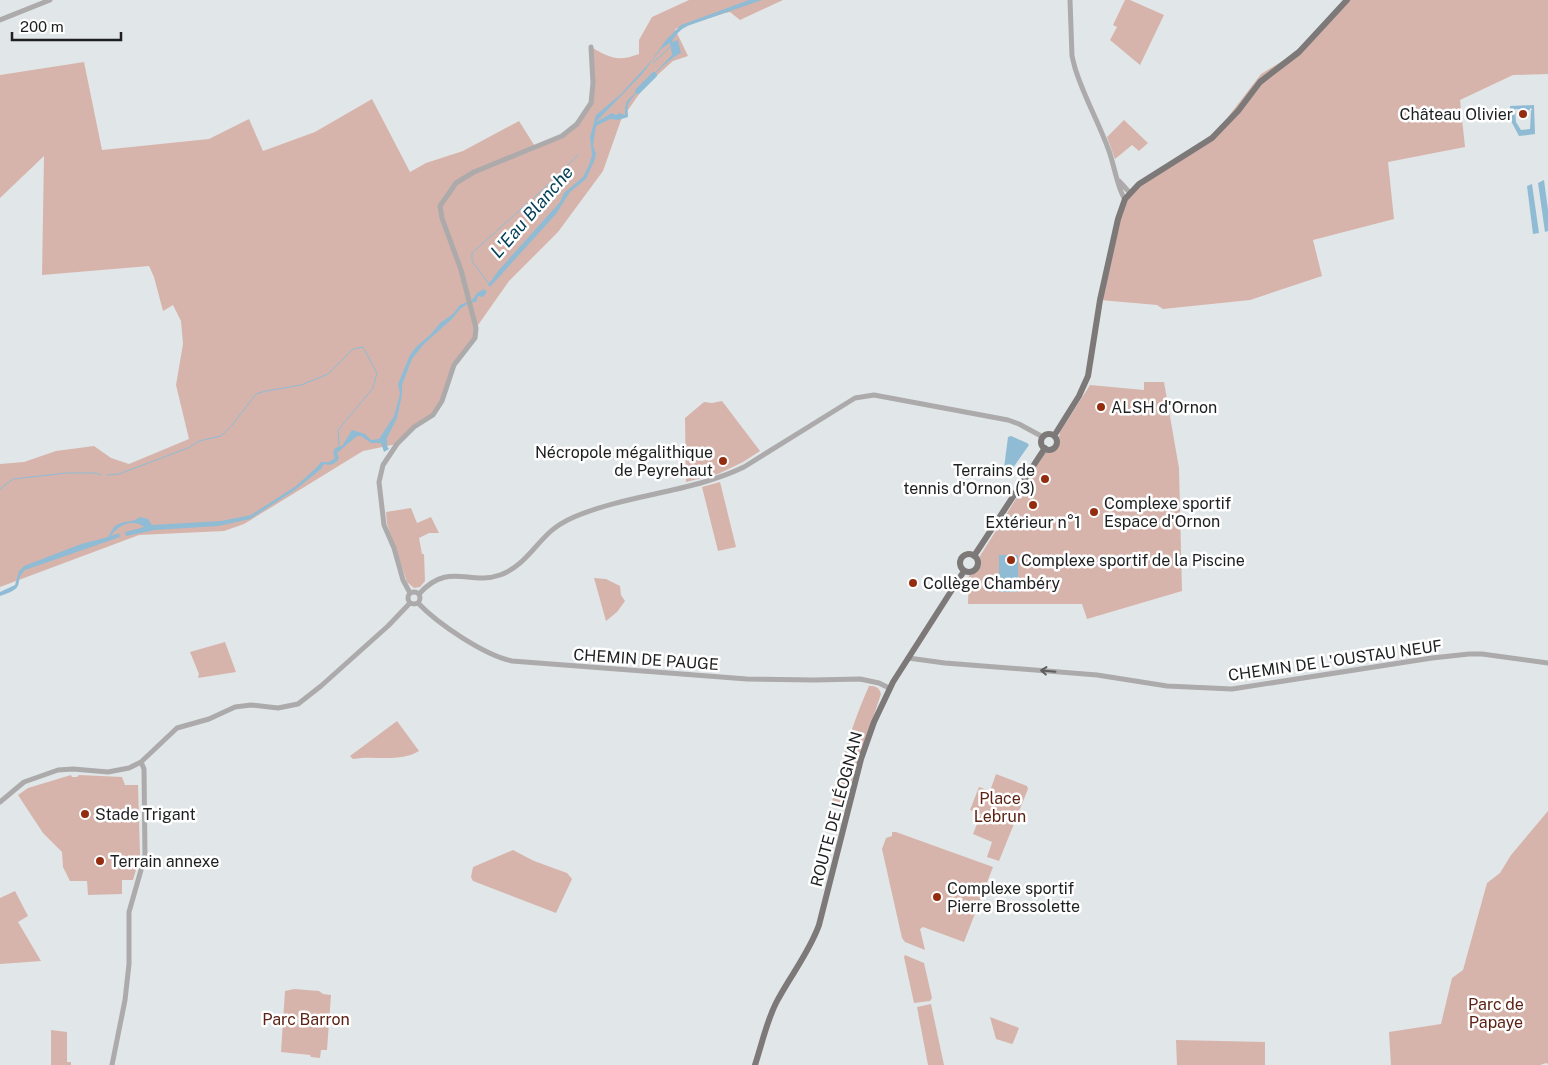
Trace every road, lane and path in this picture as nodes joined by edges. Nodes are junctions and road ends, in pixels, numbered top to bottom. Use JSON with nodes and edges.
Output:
{"nodes":[{"id":1,"x":50,"y":0,"type":"edge"},
{"id":2,"x":1070,"y":0,"type":"edge"},
{"id":3,"x":1347,"y":0,"type":"edge"},
{"id":4,"x":0,"y":20,"type":"edge"},
{"id":5,"x":1303,"y":45,"type":"junction"},
{"id":6,"x":591,"y":47,"type":"dead end"},
{"id":7,"x":1201,"y":146,"type":"junction"},
{"id":8,"x":1118,"y":180,"type":"junction"},
{"id":9,"x":1130,"y":193,"type":"junction"},
{"id":10,"x":1125,"y":200,"type":"junction"},
{"id":11,"x":1054,"y":436,"type":"junction"},
{"id":12,"x":1043,"y":437,"type":"junction"},
{"id":13,"x":1045,"y":448,"type":"junction"},
{"id":14,"x":974,"y":556,"type":"junction"},
{"id":15,"x":964,"y":571,"type":"junction"},
{"id":16,"x":410,"y":593,"type":"junction"},
{"id":17,"x":419,"y":594,"type":"junction"},
{"id":18,"x":410,"y":603,"type":"junction"},
{"id":19,"x":418,"y":603,"type":"junction"},
{"id":20,"x":908,"y":658,"type":"junction"},
{"id":21,"x":1548,"y":664,"type":"edge"},
{"id":22,"x":889,"y":688,"type":"junction"},
{"id":23,"x":141,"y":762,"type":"junction"},
{"id":24,"x":0,"y":802,"type":"edge"},
{"id":25,"x":112,"y":1065,"type":"edge"},
{"id":26,"x":755,"y":1065,"type":"edge"}],
"edges":[{"from":1,"to":4,"type":"street"},
{"from":2,"to":8,"type":"street"},
{"from":3,"to":5,"type":"main road"},
{"from":5,"to":7,"type":"main road"},
{"from":5,"to":7,"type":"main road"},
{"from":6,"to":16,"type":"street"},
{"from":7,"to":9,"type":"main road"},
{"from":8,"to":9,"type":"street"},
{"from":8,"to":10,"type":"street"},
{"from":9,"to":10,"type":"main road"},
{"from":10,"to":11,"type":"main road"},
{"from":11,"to":12,"type":"main road"},
{"from":11,"to":13,"type":"main road"},
{"from":12,"to":13,"type":"main road"},
{"from":12,"to":17,"type":"street"},
{"from":13,"to":14,"type":"main road"},
{"from":14,"to":15,"type":"main road"},
{"from":14,"to":15,"type":"main road"},
{"from":15,"to":20,"type":"main road","name":"ROUTE DE LÉOGNAN"},
{"from":16,"to":17,"type":"street"},
{"from":16,"to":18,"type":"street"},
{"from":17,"to":19,"type":"street"},
{"from":18,"to":19,"type":"street"},
{"from":18,"to":23,"type":"street"},
{"from":19,"to":22,"type":"street","name":"CHEMIN DE PAUGE"},
{"from":21,"to":20,"type":"street","name":"CHEMIN DE L'OUSTAU NEUF","one_way":true},
{"from":20,"to":22,"type":"main road","name":"ROUTE DE LÉOGNAN"},
{"from":22,"to":26,"type":"main road","name":"ROUTE DE LÉOGNAN"},
{"from":23,"to":24,"type":"street"},
{"from":23,"to":25,"type":"street"}]}
